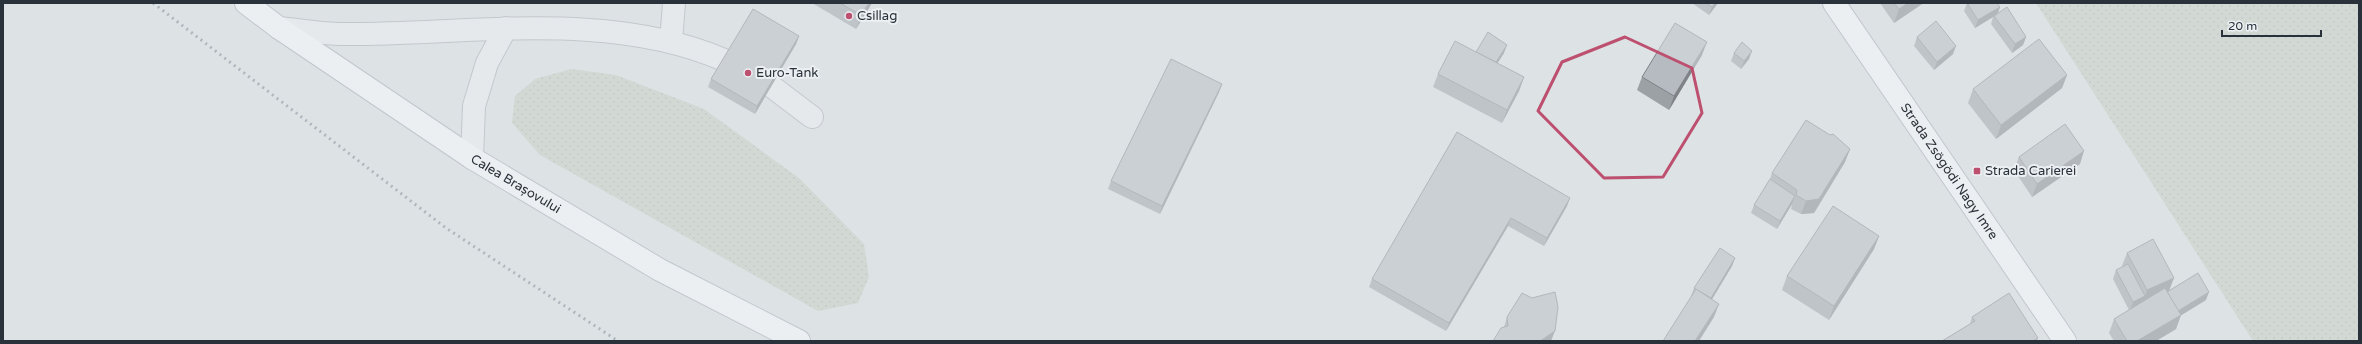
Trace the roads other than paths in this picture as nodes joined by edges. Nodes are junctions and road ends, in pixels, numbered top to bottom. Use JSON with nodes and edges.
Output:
{"nodes":[{"id":1,"x":246,"y":3,"type":"edge"},
{"id":2,"x":674,"y":3,"type":"edge"},
{"id":3,"x":1834,"y":3,"type":"edge"},
{"id":4,"x":279,"y":28,"type":"junction"},
{"id":5,"x":506,"y":28,"type":"junction"},
{"id":6,"x":671,"y":42,"type":"junction"},
{"id":7,"x":724,"y":60,"type":"edge"},
{"id":8,"x":771,"y":86,"type":"edge"},
{"id":9,"x":812,"y":117,"type":"dead end"},
{"id":10,"x":472,"y":158,"type":"junction"},
{"id":11,"x":800,"y":341,"type":"edge"},
{"id":12,"x":2065,"y":341,"type":"edge"}],
"edges":[{"from":1,"to":4,"type":"main road","name":"Calea Brașovului"},
{"from":2,"to":6,"type":"lane"},
{"from":3,"to":12,"type":"main road","name":"Strada Zsögödi Nagy Imre"},
{"from":4,"to":5,"type":"lane"},
{"from":4,"to":10,"type":"main road","name":"Calea Brașovului"},
{"from":5,"to":6,"type":"lane"},
{"from":5,"to":10,"type":"lane"},
{"from":6,"to":7,"type":"lane"},
{"from":8,"to":9,"type":"lane"},
{"from":10,"to":11,"type":"main road","name":"Calea Brașovului"}]}
